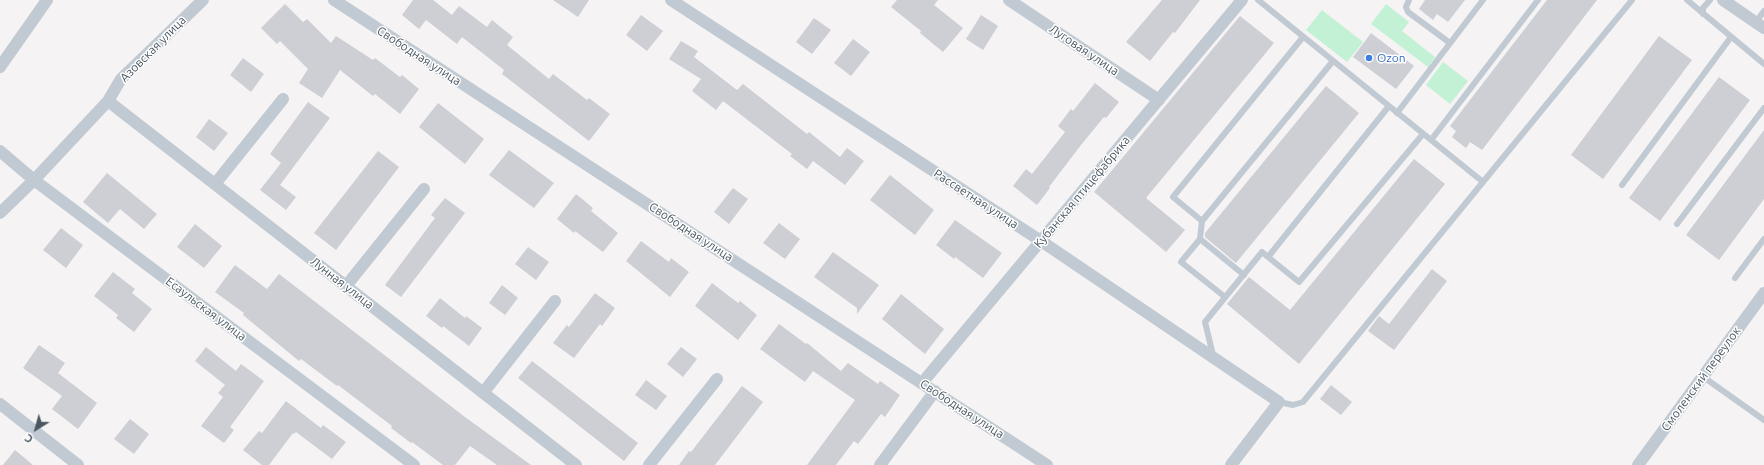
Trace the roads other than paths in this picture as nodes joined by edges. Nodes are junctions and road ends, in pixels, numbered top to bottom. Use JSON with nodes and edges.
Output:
{"nodes":[{"id":1,"x":47,"y":0,"type":"edge"},
{"id":2,"x":203,"y":0,"type":"edge"},
{"id":3,"x":334,"y":0,"type":"edge"},
{"id":4,"x":671,"y":0,"type":"edge"},
{"id":5,"x":1009,"y":0,"type":"edge"},
{"id":6,"x":1242,"y":0,"type":"edge"},
{"id":7,"x":1258,"y":0,"type":"edge"},
{"id":8,"x":1409,"y":0,"type":"edge"},
{"id":9,"x":1482,"y":0,"type":"edge"},
{"id":10,"x":1538,"y":0,"type":"edge"},
{"id":11,"x":1632,"y":0,"type":"edge"},
{"id":12,"x":1688,"y":0,"type":"edge"},
{"id":13,"x":1710,"y":0,"type":"edge"},
{"id":14,"x":1723,"y":0,"type":"edge"},
{"id":15,"x":1764,"y":11,"type":"edge"},
{"id":16,"x":1703,"y":14,"type":"junction"},
{"id":17,"x":1760,"y":25,"type":"edge"},
{"id":18,"x":1303,"y":37,"type":"junction"},
{"id":19,"x":1731,"y":37,"type":"junction"},
{"id":20,"x":1450,"y":44,"type":"junction"},
{"id":21,"x":1333,"y":61,"type":"junction"},
{"id":22,"x":1764,"y":64,"type":"edge"},
{"id":23,"x":0,"y":67,"type":"edge"},
{"id":24,"x":283,"y":99,"type":"dead end"},
{"id":25,"x":1159,"y":100,"type":"junction"},
{"id":26,"x":108,"y":101,"type":"junction"},
{"id":27,"x":1389,"y":106,"type":"junction"},
{"id":28,"x":1764,"y":108,"type":"edge"},
{"id":29,"x":1397,"y":112,"type":"junction"},
{"id":30,"x":1423,"y":134,"type":"junction"},
{"id":31,"x":1431,"y":140,"type":"junction"},
{"id":32,"x":0,"y":151,"type":"edge"},
{"id":33,"x":34,"y":180,"type":"junction"},
{"id":34,"x":1483,"y":182,"type":"junction"},
{"id":35,"x":215,"y":184,"type":"junction"},
{"id":36,"x":1622,"y":185,"type":"dead end"},
{"id":37,"x":424,"y":188,"type":"dead end"},
{"id":38,"x":0,"y":213,"type":"edge"},
{"id":39,"x":1202,"y":221,"type":"junction"},
{"id":40,"x":1677,"y":224,"type":"dead end"},
{"id":41,"x":1200,"y":239,"type":"junction"},
{"id":42,"x":1764,"y":239,"type":"edge"},
{"id":43,"x":1041,"y":241,"type":"junction"},
{"id":44,"x":1268,"y":257,"type":"junction"},
{"id":45,"x":1244,"y":275,"type":"junction"},
{"id":46,"x":1735,"y":278,"type":"dead end"},
{"id":47,"x":346,"y":286,"type":"junction"},
{"id":48,"x":1764,"y":294,"type":"edge"},
{"id":49,"x":1226,"y":297,"type":"junction"},
{"id":50,"x":555,"y":301,"type":"dead end"},
{"id":51,"x":1214,"y":358,"type":"junction"},
{"id":52,"x":1702,"y":376,"type":"junction"},
{"id":53,"x":717,"y":379,"type":"dead end"},
{"id":54,"x":922,"y":383,"type":"junction"},
{"id":55,"x":935,"y":391,"type":"junction"},
{"id":56,"x":483,"y":392,"type":"junction"},
{"id":57,"x":1279,"y":402,"type":"junction"},
{"id":58,"x":0,"y":404,"type":"edge"},
{"id":59,"x":1764,"y":420,"type":"edge"},
{"id":60,"x":78,"y":465,"type":"edge"},
{"id":61,"x":414,"y":465,"type":"edge"},
{"id":62,"x":576,"y":465,"type":"edge"},
{"id":63,"x":649,"y":465,"type":"edge"},
{"id":64,"x":880,"y":465,"type":"edge"},
{"id":65,"x":1047,"y":465,"type":"edge"},
{"id":66,"x":1231,"y":465,"type":"edge"},
{"id":67,"x":1638,"y":465,"type":"edge"}],
"edges":[{"from":1,"to":23,"type":"street"},
{"from":2,"to":26,"type":"street","name":"Азовская улица"},
{"from":3,"to":54,"type":"street","name":"Свободная улица"},
{"from":4,"to":43,"type":"street","name":"Рассветная улица"},
{"from":5,"to":25,"type":"street","name":"Луговая улица"},
{"from":6,"to":25,"type":"street","name":"Кубанская птицефабрика"},
{"from":7,"to":18,"type":"lane"},
{"from":8,"to":20,"type":"lane"},
{"from":9,"to":20,"type":"lane"},
{"from":10,"to":31,"type":"lane"},
{"from":11,"to":34,"type":"lane"},
{"from":12,"to":16,"type":"lane"},
{"from":13,"to":16,"type":"lane"},
{"from":14,"to":17,"type":"street"},
{"from":15,"to":17,"type":"lane"},
{"from":16,"to":19,"type":"lane"},
{"from":18,"to":21,"type":"lane"},
{"from":18,"to":39,"type":"lane"},
{"from":19,"to":22,"type":"lane"},
{"from":19,"to":36,"type":"lane"},
{"from":20,"to":29,"type":"lane"},
{"from":21,"to":27,"type":"lane"},
{"from":21,"to":39,"type":"lane"},
{"from":24,"to":35,"type":"street"},
{"from":25,"to":43,"type":"street","name":"Кубанская птицефабрика"},
{"from":26,"to":33,"type":"street","name":"Азовская улица"},
{"from":26,"to":35,"type":"street","name":"Лунная улица"},
{"from":27,"to":29,"type":"lane"},
{"from":27,"to":44,"type":"lane"},
{"from":28,"to":40,"type":"lane"},
{"from":29,"to":30,"type":"lane"},
{"from":30,"to":31,"type":"lane"},
{"from":30,"to":44,"type":"lane"},
{"from":31,"to":34,"type":"lane"},
{"from":32,"to":33,"type":"street","name":"Есаульская улица"},
{"from":33,"to":38,"type":"street","name":"Азовская улица"},
{"from":33,"to":61,"type":"street","name":"Есаульская улица"},
{"from":34,"to":57,"type":"lane"},
{"from":35,"to":47,"type":"street","name":"Лунная улица"},
{"from":37,"to":47,"type":"street"},
{"from":39,"to":41,"type":"lane"},
{"from":41,"to":45,"type":"lane"},
{"from":41,"to":49,"type":"lane"},
{"from":42,"to":46,"type":"lane"},
{"from":43,"to":51,"type":"street","name":"Рассветная улица"},
{"from":43,"to":54,"type":"street","name":"Кубанская птицефабрика"},
{"from":44,"to":45,"type":"lane"},
{"from":45,"to":49,"type":"lane"},
{"from":47,"to":56,"type":"street","name":"Лунная улица"},
{"from":48,"to":52,"type":"street","name":"Смоленский переулок"},
{"from":49,"to":51,"type":"lane"},
{"from":50,"to":56,"type":"street"},
{"from":51,"to":57,"type":"street","name":"Рассветная улица"},
{"from":52,"to":59,"type":"lane"},
{"from":52,"to":67,"type":"street","name":"Смоленский переулок"},
{"from":53,"to":63,"type":"street"},
{"from":54,"to":55,"type":"street","name":"Свободная улица"},
{"from":55,"to":64,"type":"street"},
{"from":55,"to":65,"type":"street","name":"Свободная улица"},
{"from":56,"to":62,"type":"street","name":"Лунная улица"},
{"from":57,"to":66,"type":"street"},
{"from":58,"to":60,"type":"street"}]}
